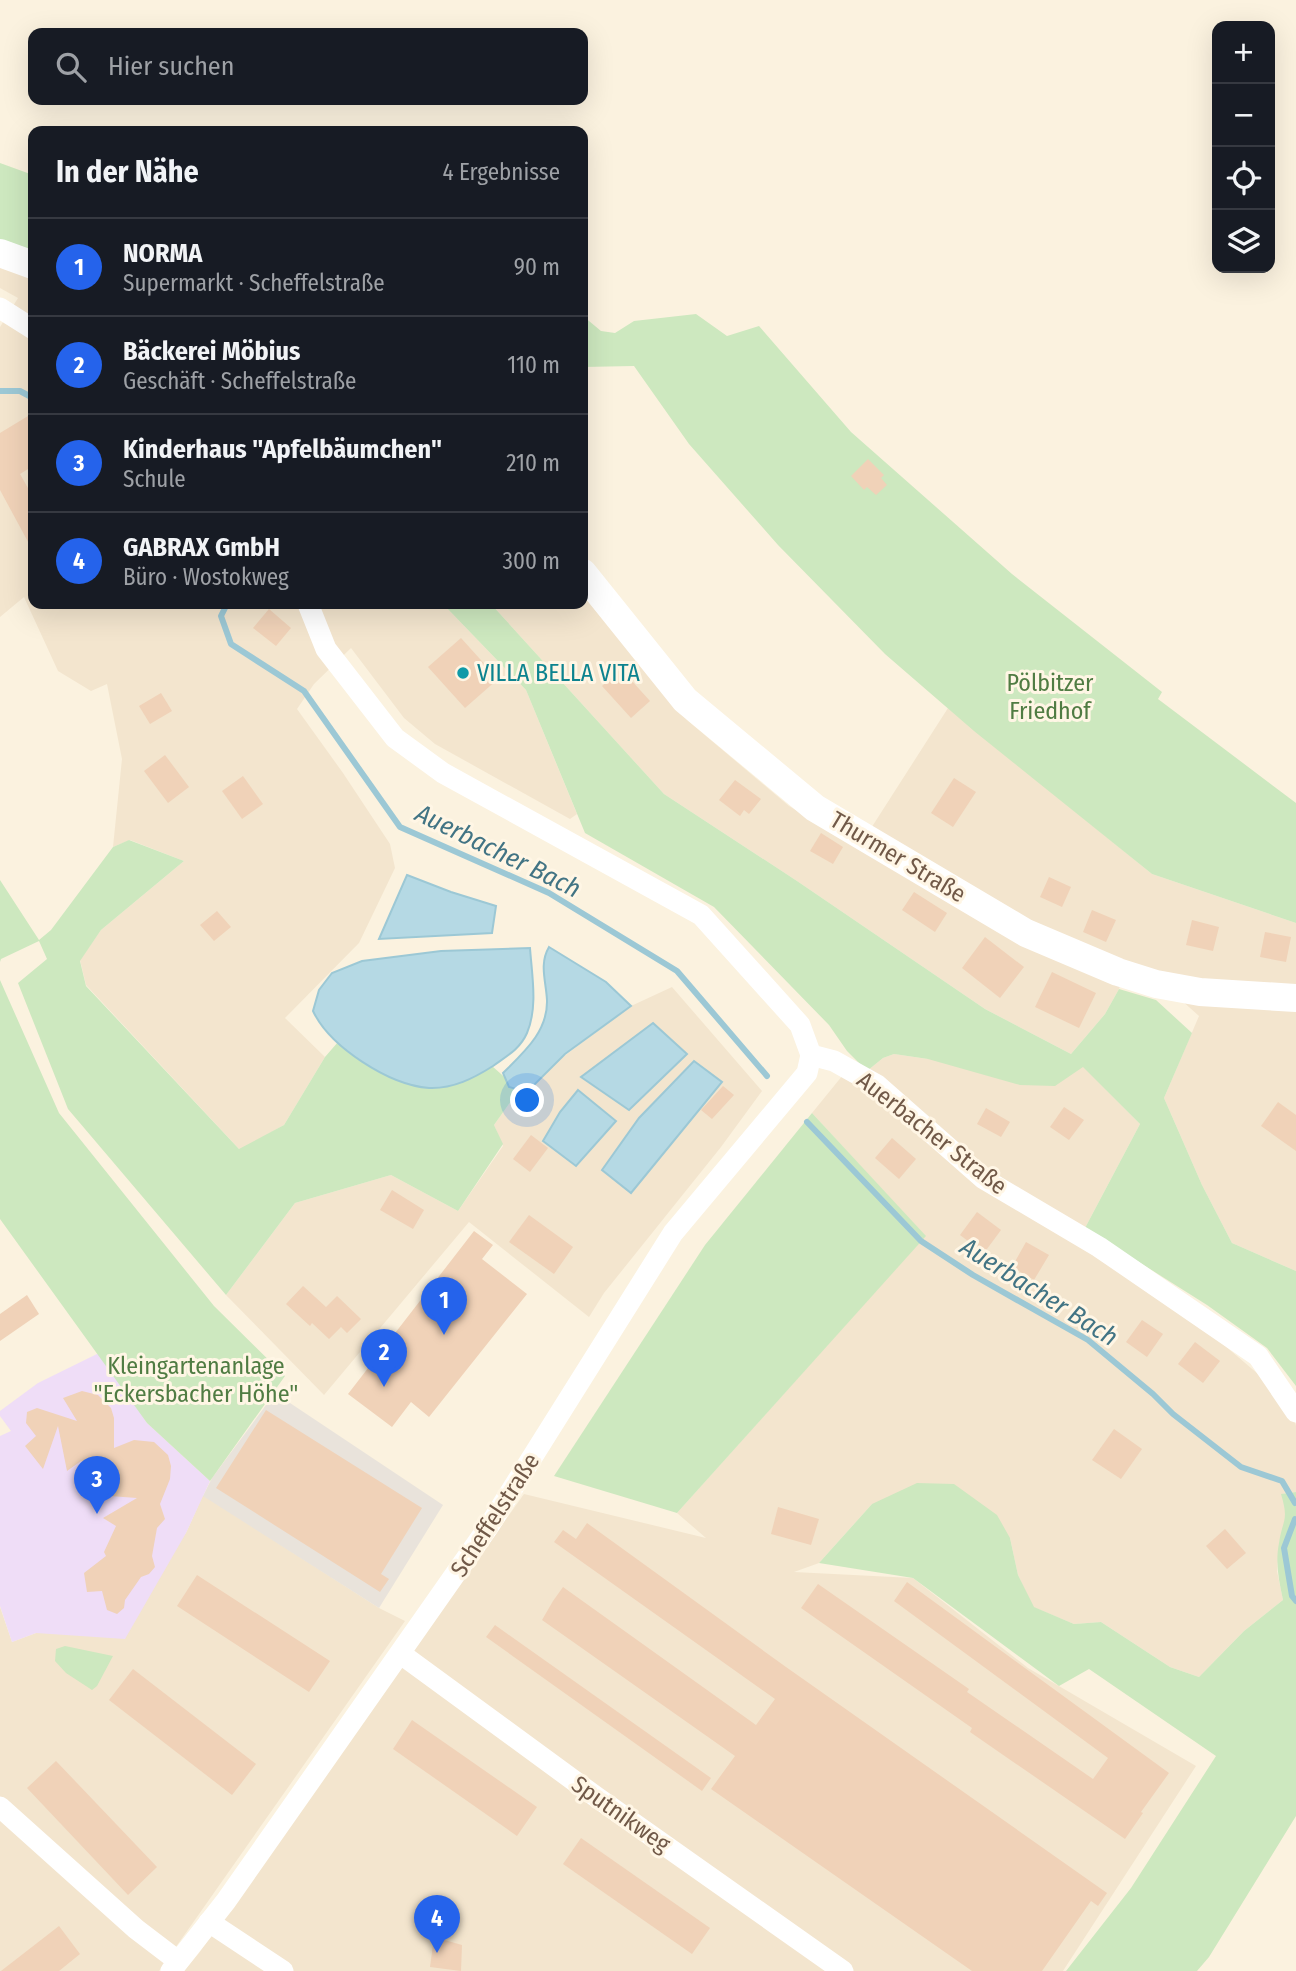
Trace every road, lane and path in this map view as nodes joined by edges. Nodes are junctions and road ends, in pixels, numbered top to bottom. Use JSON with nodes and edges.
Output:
{"nodes":[{"id":1,"x":0,"y":253,"type":"edge"},
{"id":2,"x":28,"y":263,"type":"edge"},
{"id":3,"x":0,"y":307,"type":"edge"},
{"id":4,"x":28,"y":326,"type":"edge"},
{"id":5,"x":588,"y":579,"type":"edge"},
{"id":6,"x":310,"y":609,"type":"edge"},
{"id":7,"x":1296,"y":998,"type":"edge"},
{"id":8,"x":811,"y":1055,"type":"junction"},
{"id":9,"x":1296,"y":1412,"type":"edge"},
{"id":10,"x":401,"y":1654,"type":"junction"},
{"id":11,"x":0,"y":1808,"type":"edge"},
{"id":12,"x":209,"y":1922,"type":"junction"},
{"id":13,"x":174,"y":1966,"type":"edge"},
{"id":14,"x":283,"y":1971,"type":"edge"},
{"id":15,"x":843,"y":1971,"type":"edge"}],
"edges":[{"from":1,"to":2,"type":"street"},
{"from":3,"to":4,"type":"street"},
{"from":5,"to":7,"type":"street","name":"Thurmer Straße"},
{"from":6,"to":8,"type":"street"},
{"from":8,"to":9,"type":"street","name":"Auerbacher Straße"},
{"from":8,"to":10,"type":"street","name":"Scheffelstraße"},
{"from":10,"to":12,"type":"street","name":"Scheffelstraße"},
{"from":10,"to":15,"type":"street","name":"Sputnikweg"},
{"from":11,"to":13,"type":"street"},
{"from":12,"to":13,"type":"street","name":"Scheffelstraße"},
{"from":12,"to":14,"type":"street"}]}
